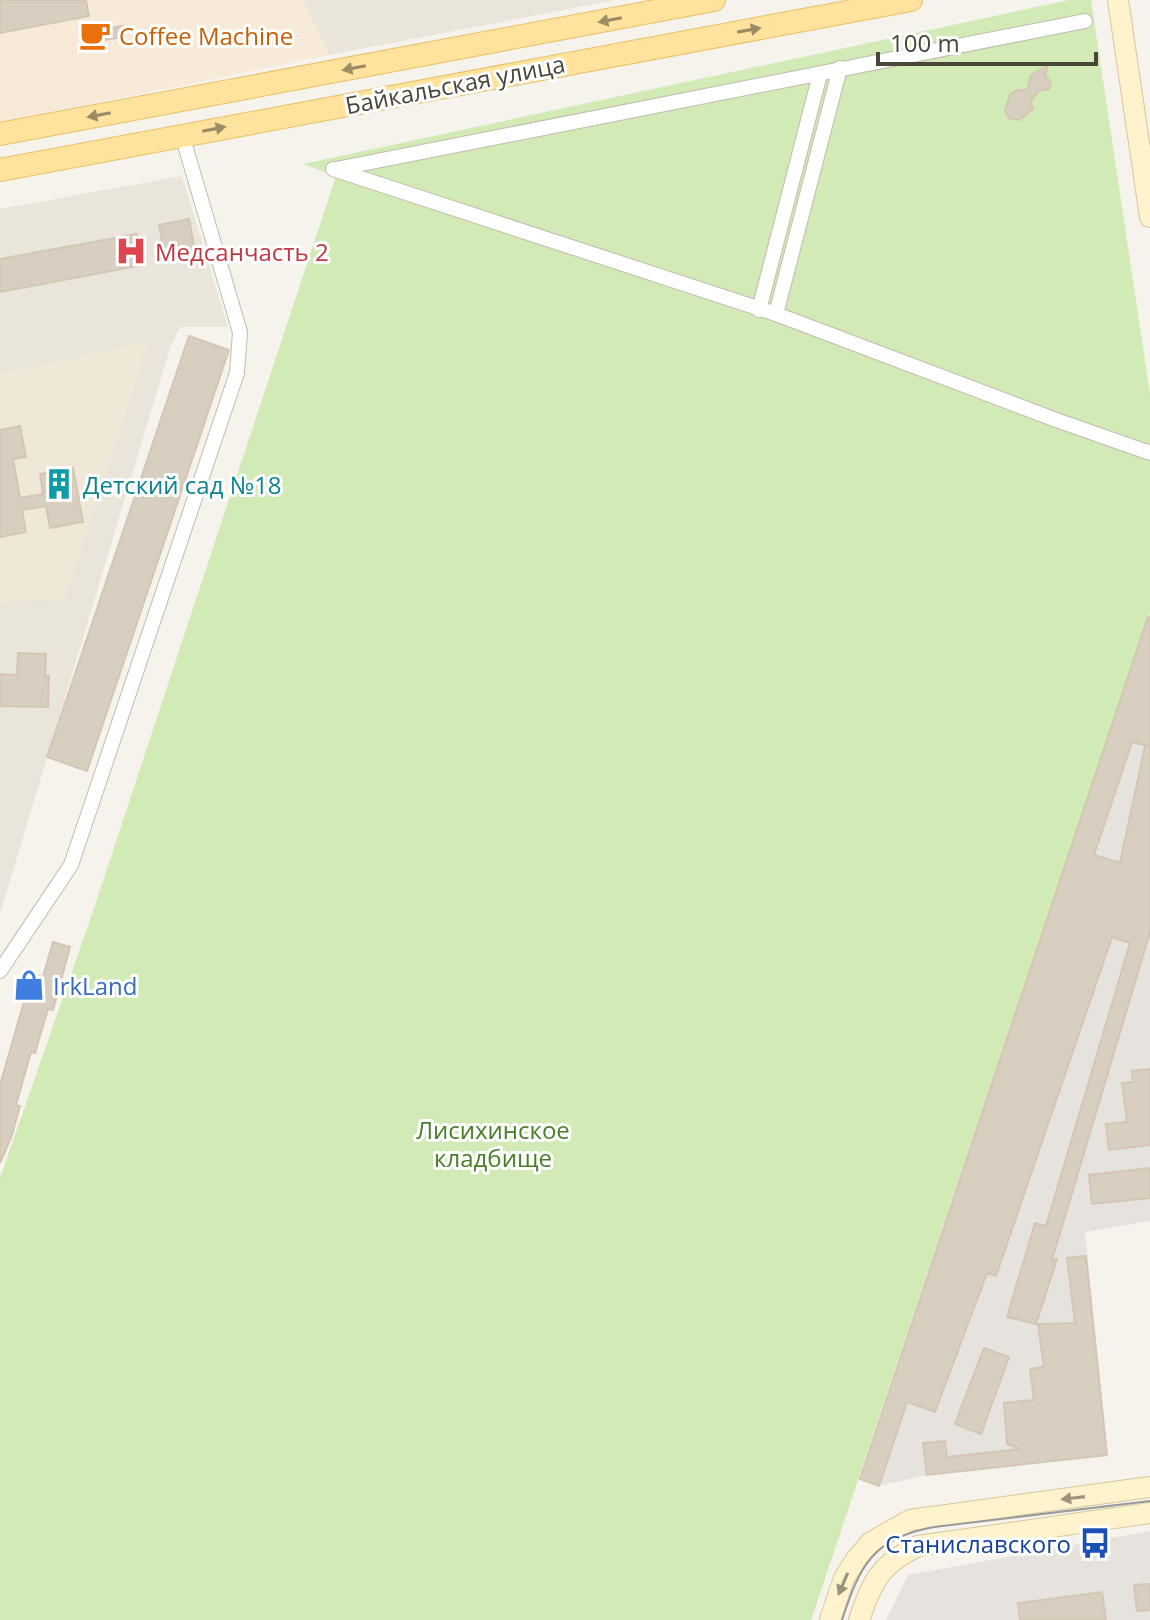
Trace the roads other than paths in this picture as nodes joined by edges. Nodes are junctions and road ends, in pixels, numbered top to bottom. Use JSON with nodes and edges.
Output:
{"nodes":[{"id":1,"x":714,"y":0,"type":"edge"},
{"id":2,"x":911,"y":0,"type":"edge"},
{"id":3,"x":1118,"y":0,"type":"edge"},
{"id":4,"x":1085,"y":21,"type":"dead end"},
{"id":5,"x":840,"y":68,"type":"junction"},
{"id":6,"x":820,"y":74,"type":"junction"},
{"id":7,"x":0,"y":134,"type":"edge"},
{"id":8,"x":182,"y":135,"type":"junction"},
{"id":9,"x":1144,"y":150,"type":"edge"},
{"id":10,"x":0,"y":170,"type":"edge"},
{"id":11,"x":1150,"y":217,"type":"edge"},
{"id":12,"x":759,"y":310,"type":"junction"},
{"id":13,"x":776,"y":314,"type":"junction"},
{"id":14,"x":1150,"y":453,"type":"edge"},
{"id":15,"x":0,"y":971,"type":"edge"},
{"id":16,"x":1150,"y":1487,"type":"edge"},
{"id":17,"x":1150,"y":1513,"type":"edge"},
{"id":18,"x":830,"y":1620,"type":"edge"},
{"id":19,"x":859,"y":1620,"type":"edge"}],
"edges":[{"from":1,"to":7,"type":"main road","name":"Байкальская улица","one_way":true},
{"from":8,"to":2,"type":"main road","name":"Байкальская улица","one_way":true},
{"from":3,"to":9,"type":"main road"},
{"from":4,"to":5,"type":"street"},
{"from":5,"to":6,"type":"street"},
{"from":5,"to":13,"type":"street"},
{"from":6,"to":12,"type":"street"},
{"from":6,"to":12,"type":"street"},
{"from":8,"to":10,"type":"main road","name":"Байкальская улица"},
{"from":8,"to":15,"type":"street"},
{"from":9,"to":11,"type":"main road"},
{"from":12,"to":13,"type":"street"},
{"from":13,"to":14,"type":"street"},
{"from":16,"to":18,"type":"main road","one_way":true},
{"from":17,"to":19,"type":"main road"}]}
